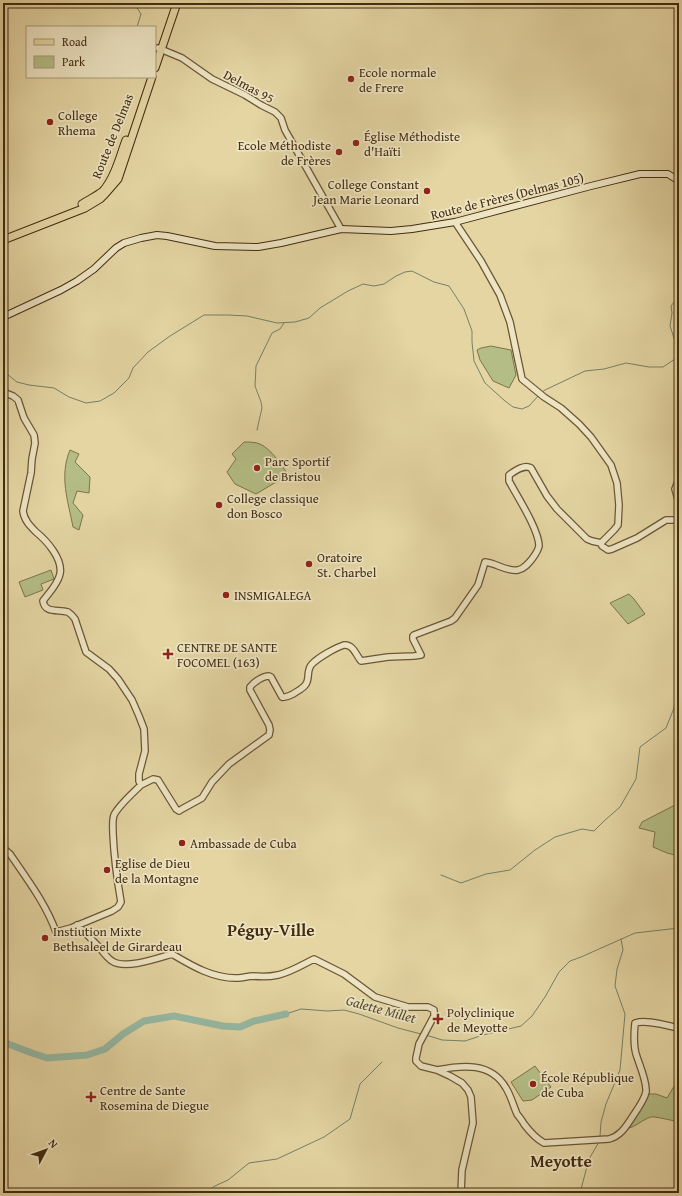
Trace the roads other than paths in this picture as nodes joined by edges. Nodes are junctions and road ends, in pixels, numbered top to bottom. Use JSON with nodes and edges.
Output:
{"nodes":[{"id":1,"x":173,"y":3,"type":"edge"},
{"id":2,"x":177,"y":3,"type":"edge"},
{"id":3,"x":159,"y":49,"type":"junction"},
{"id":4,"x":156,"y":54,"type":"edge"},
{"id":5,"x":156,"y":63,"type":"edge"},
{"id":6,"x":148,"y":78,"type":"edge"},
{"id":7,"x":152,"y":78,"type":"edge"},
{"id":8,"x":679,"y":181,"type":"edge"},
{"id":9,"x":454,"y":222,"type":"junction"},
{"id":10,"x":341,"y":229,"type":"junction"},
{"id":11,"x":3,"y":236,"type":"edge"},
{"id":12,"x":3,"y":240,"type":"edge"},
{"id":13,"x":3,"y":317,"type":"edge"},
{"id":14,"x":3,"y":392,"type":"edge"},
{"id":15,"x":679,"y":478,"type":"edge"},
{"id":16,"x":679,"y":503,"type":"edge"},
{"id":17,"x":679,"y":520,"type":"edge"},
{"id":18,"x":601,"y":543,"type":"junction"},
{"id":19,"x":141,"y":785,"type":"junction"},
{"id":20,"x":3,"y":848,"type":"edge"},
{"id":21,"x":77,"y":925,"type":"junction"},
{"id":22,"x":679,"y":1028,"type":"edge"},
{"id":23,"x":437,"y":1070,"type":"junction"},
{"id":24,"x":461,"y":1193,"type":"edge"}],
"edges":[{"from":1,"to":3,"type":"main road"},
{"from":2,"to":3,"type":"main road"},
{"from":3,"to":4,"type":"main road"},
{"from":3,"to":5,"type":"main road"},
{"from":3,"to":10,"type":"street","name":"Delmas 95"},
{"from":6,"to":11,"type":"main road","name":"Route de Delmas"},
{"from":7,"to":12,"type":"main road","name":"Route de Delmas"},
{"from":8,"to":9,"type":"main road","name":"Route de Frères (Delmas 105)"},
{"from":9,"to":10,"type":"main road","name":"Route de Frères (Delmas 105)"},
{"from":9,"to":18,"type":"street"},
{"from":10,"to":13,"type":"main road","name":"Route de Frères (Delmas 105)"},
{"from":14,"to":19,"type":"street"},
{"from":15,"to":16,"type":"street"},
{"from":17,"to":18,"type":"street"},
{"from":18,"to":19,"type":"street"},
{"from":19,"to":21,"type":"street"},
{"from":20,"to":21,"type":"street"},
{"from":21,"to":23,"type":"street"},
{"from":22,"to":23,"type":"street"},
{"from":23,"to":24,"type":"street"}]}
